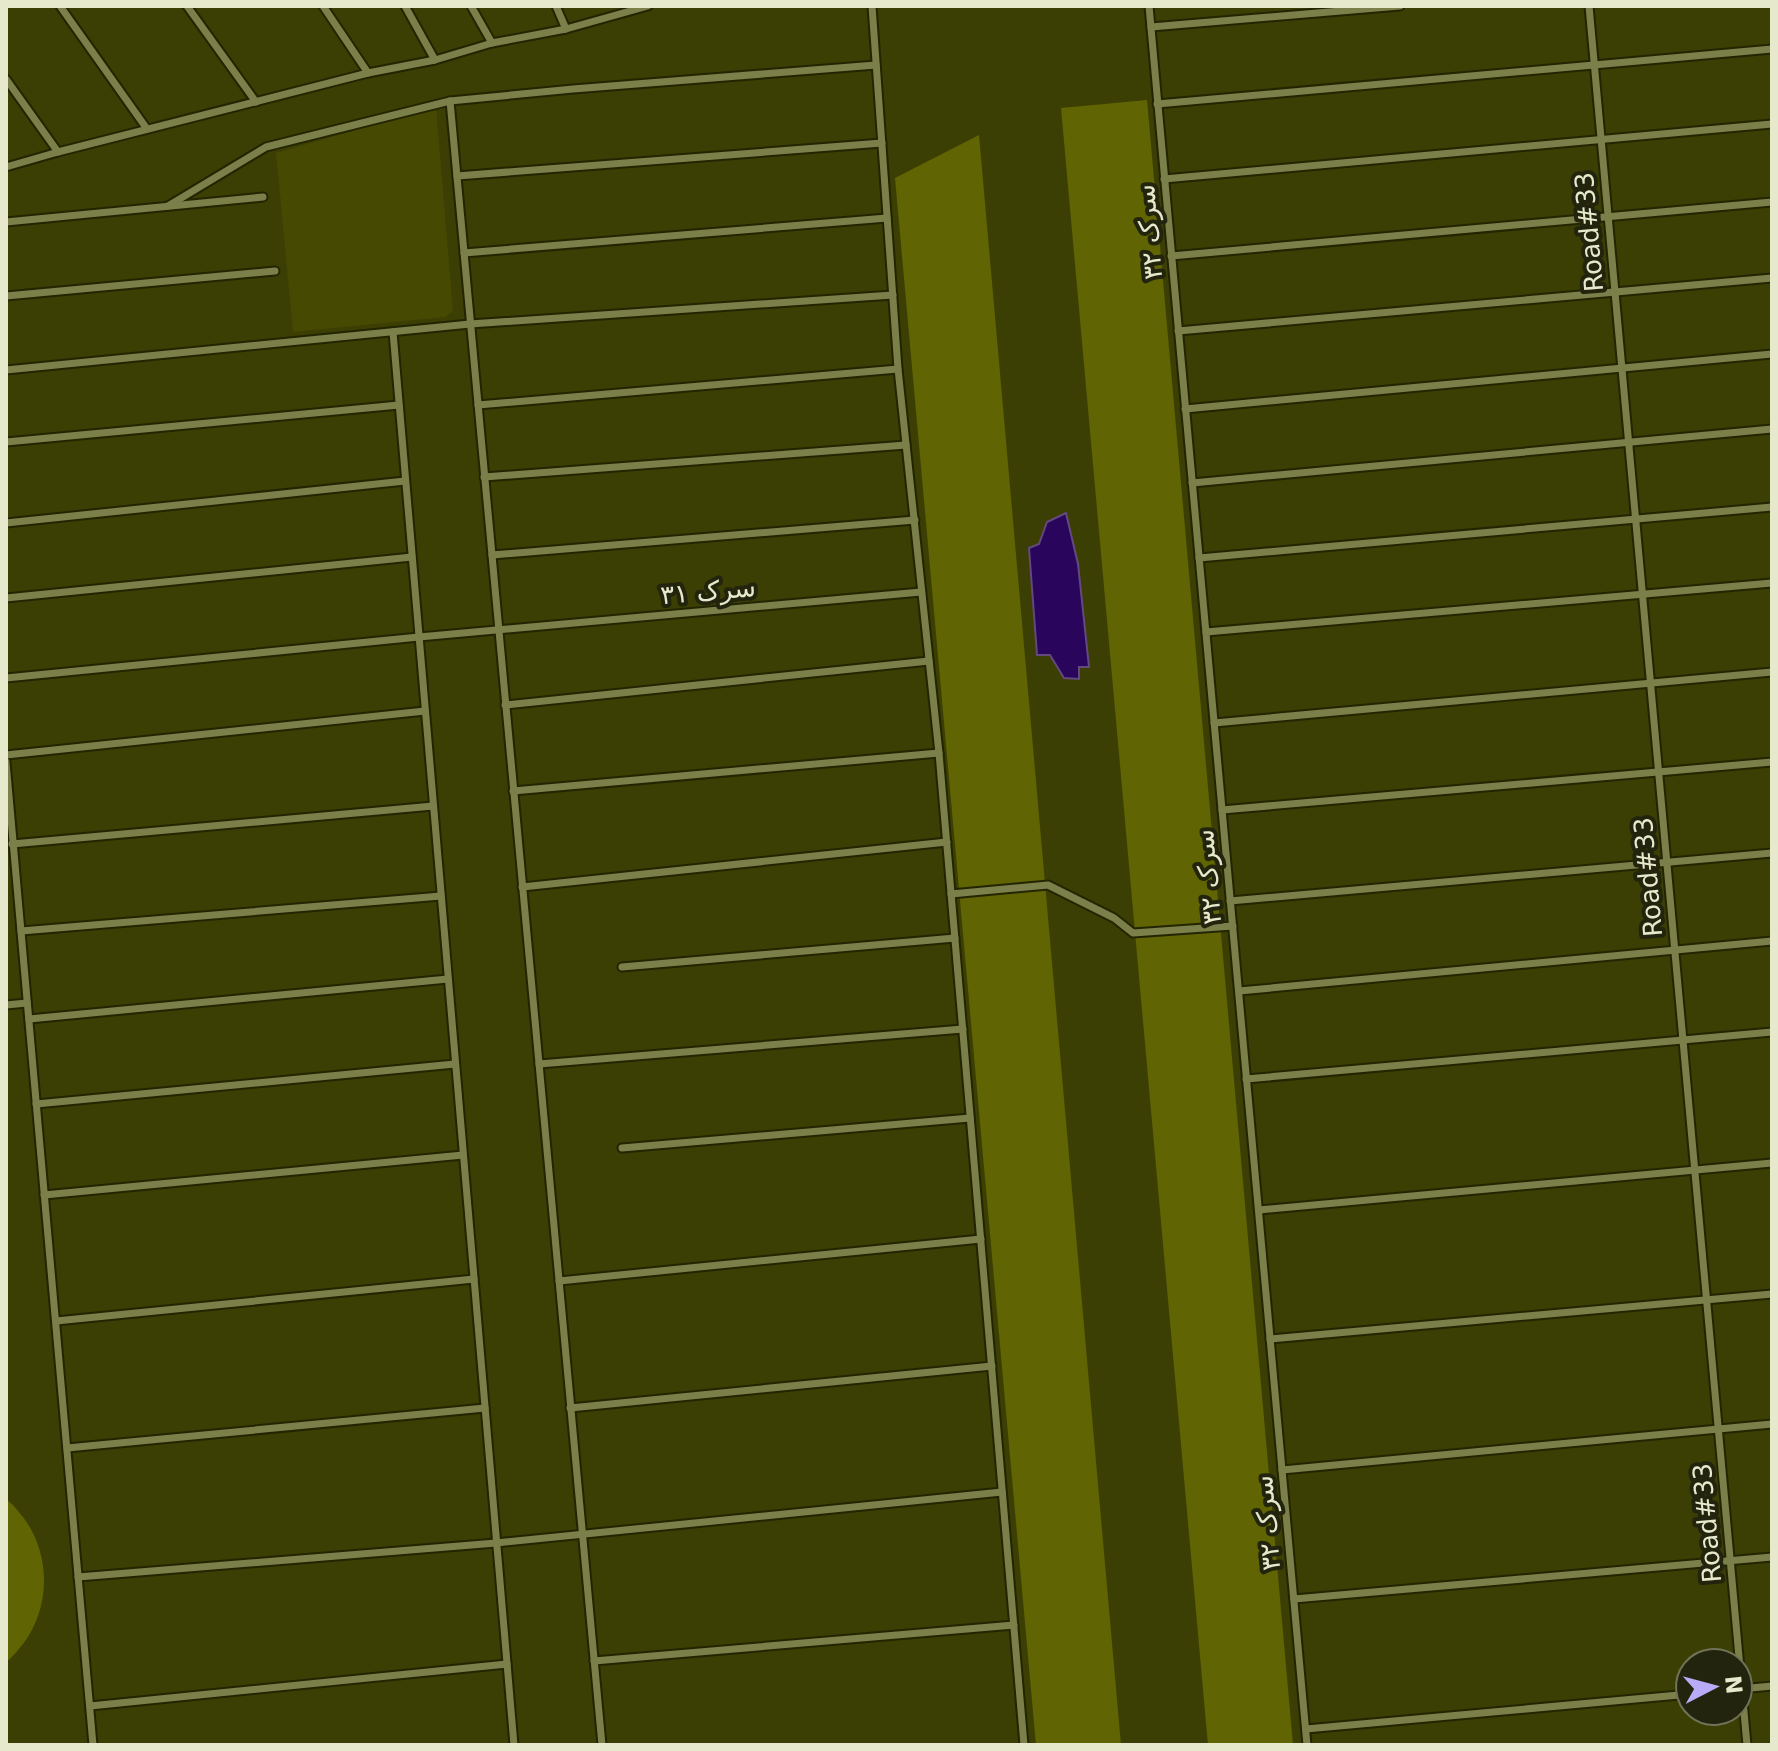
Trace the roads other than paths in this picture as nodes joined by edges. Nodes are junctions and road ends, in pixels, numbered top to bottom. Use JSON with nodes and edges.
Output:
{"nodes":[{"id":1,"x":60,"y":6,"type":"edge"},
{"id":2,"x":187,"y":6,"type":"edge"},
{"id":3,"x":323,"y":6,"type":"edge"},
{"id":4,"x":405,"y":6,"type":"edge"},
{"id":5,"x":471,"y":6,"type":"edge"},
{"id":6,"x":556,"y":6,"type":"edge"},
{"id":7,"x":648,"y":6,"type":"edge"},
{"id":8,"x":872,"y":6,"type":"edge"},
{"id":9,"x":1149,"y":6,"type":"edge"},
{"id":10,"x":1400,"y":6,"type":"edge"},
{"id":11,"x":1589,"y":6,"type":"edge"},
{"id":12,"x":1151,"y":27,"type":"junction"},
{"id":13,"x":566,"y":29,"type":"junction"},
{"id":14,"x":492,"y":43,"type":"junction"},
{"id":15,"x":1772,"y":49,"type":"edge"},
{"id":16,"x":435,"y":60,"type":"junction"},
{"id":17,"x":876,"y":65,"type":"junction"},
{"id":18,"x":1594,"y":65,"type":"junction"},
{"id":19,"x":368,"y":73,"type":"junction"},
{"id":20,"x":6,"y":79,"type":"edge"},
{"id":21,"x":450,"y":101,"type":"junction"},
{"id":22,"x":256,"y":102,"type":"junction"},
{"id":23,"x":1157,"y":104,"type":"junction"},
{"id":24,"x":1772,"y":124,"type":"edge"},
{"id":25,"x":147,"y":129,"type":"junction"},
{"id":26,"x":1601,"y":139,"type":"junction"},
{"id":27,"x":882,"y":143,"type":"junction"},
{"id":28,"x":58,"y":152,"type":"junction"},
{"id":29,"x":6,"y":167,"type":"edge"},
{"id":30,"x":457,"y":176,"type":"junction"},
{"id":31,"x":1164,"y":179,"type":"junction"},
{"id":32,"x":263,"y":197,"type":"dead end"},
{"id":33,"x":1772,"y":202,"type":"edge"},
{"id":34,"x":168,"y":206,"type":"junction"},
{"id":35,"x":1608,"y":216,"type":"junction"},
{"id":36,"x":887,"y":218,"type":"junction"},
{"id":37,"x":6,"y":222,"type":"edge"},
{"id":38,"x":464,"y":253,"type":"junction"},
{"id":39,"x":1171,"y":256,"type":"junction"},
{"id":40,"x":275,"y":271,"type":"dead end"},
{"id":41,"x":1772,"y":278,"type":"edge"},
{"id":42,"x":1615,"y":292,"type":"junction"},
{"id":43,"x":893,"y":295,"type":"junction"},
{"id":44,"x":6,"y":296,"type":"edge"},
{"id":45,"x":470,"y":324,"type":"junction"},
{"id":46,"x":1178,"y":331,"type":"junction"},
{"id":47,"x":393,"y":332,"type":"junction"},
{"id":48,"x":1772,"y":354,"type":"edge"},
{"id":49,"x":1622,"y":368,"type":"junction"},
{"id":50,"x":898,"y":369,"type":"junction"},
{"id":51,"x":6,"y":370,"type":"edge"},
{"id":52,"x":399,"y":405,"type":"junction"},
{"id":53,"x":478,"y":405,"type":"junction"},
{"id":54,"x":1185,"y":409,"type":"junction"},
{"id":55,"x":1772,"y":429,"type":"edge"},
{"id":56,"x":6,"y":442,"type":"edge"},
{"id":57,"x":1628,"y":442,"type":"junction"},
{"id":58,"x":906,"y":445,"type":"junction"},
{"id":59,"x":484,"y":477,"type":"junction"},
{"id":60,"x":405,"y":481,"type":"junction"},
{"id":61,"x":1192,"y":483,"type":"junction"},
{"id":62,"x":1772,"y":507,"type":"edge"},
{"id":63,"x":1635,"y":518,"type":"junction"},
{"id":64,"x":915,"y":520,"type":"junction"},
{"id":65,"x":6,"y":523,"type":"edge"},
{"id":66,"x":492,"y":555,"type":"junction"},
{"id":67,"x":412,"y":557,"type":"junction"},
{"id":68,"x":1199,"y":558,"type":"junction"},
{"id":69,"x":1772,"y":583,"type":"edge"},
{"id":70,"x":921,"y":592,"type":"junction"},
{"id":71,"x":1642,"y":595,"type":"junction"},
{"id":72,"x":6,"y":598,"type":"edge"},
{"id":73,"x":499,"y":630,"type":"junction"},
{"id":74,"x":1206,"y":632,"type":"junction"},
{"id":75,"x":419,"y":637,"type":"junction"},
{"id":76,"x":929,"y":661,"type":"junction"},
{"id":77,"x":1772,"y":672,"type":"edge"},
{"id":78,"x":6,"y":678,"type":"edge"},
{"id":79,"x":1651,"y":684,"type":"junction"},
{"id":80,"x":505,"y":705,"type":"junction"},
{"id":81,"x":425,"y":711,"type":"junction"},
{"id":82,"x":1214,"y":723,"type":"junction"},
{"id":83,"x":939,"y":753,"type":"junction"},
{"id":84,"x":6,"y":755,"type":"edge"},
{"id":85,"x":6,"y":762,"type":"edge"},
{"id":86,"x":1772,"y":762,"type":"edge"},
{"id":87,"x":1659,"y":772,"type":"junction"},
{"id":88,"x":513,"y":791,"type":"junction"},
{"id":89,"x":433,"y":806,"type":"junction"},
{"id":90,"x":1222,"y":810,"type":"junction"},
{"id":91,"x":947,"y":842,"type":"junction"},
{"id":92,"x":12,"y":844,"type":"junction"},
{"id":93,"x":1772,"y":853,"type":"edge"},
{"id":94,"x":1667,"y":862,"type":"junction"},
{"id":95,"x":522,"y":887,"type":"junction"},
{"id":96,"x":951,"y":894,"type":"junction"},
{"id":97,"x":441,"y":896,"type":"junction"},
{"id":98,"x":1230,"y":901,"type":"junction"},
{"id":99,"x":1233,"y":926,"type":"junction"},
{"id":100,"x":21,"y":931,"type":"junction"},
{"id":101,"x":955,"y":938,"type":"junction"},
{"id":102,"x":1772,"y":941,"type":"edge"},
{"id":103,"x":1675,"y":949,"type":"junction"},
{"id":104,"x":622,"y":967,"type":"dead end"},
{"id":105,"x":448,"y":979,"type":"junction"},
{"id":106,"x":1239,"y":991,"type":"junction"},
{"id":107,"x":27,"y":1003,"type":"junction"},
{"id":108,"x":6,"y":1005,"type":"edge"},
{"id":109,"x":29,"y":1019,"type":"junction"},
{"id":110,"x":963,"y":1029,"type":"junction"},
{"id":111,"x":1772,"y":1032,"type":"edge"},
{"id":112,"x":1683,"y":1041,"type":"junction"},
{"id":113,"x":455,"y":1064,"type":"junction"},
{"id":114,"x":539,"y":1064,"type":"junction"},
{"id":115,"x":1246,"y":1079,"type":"junction"},
{"id":116,"x":36,"y":1104,"type":"junction"},
{"id":117,"x":970,"y":1118,"type":"junction"},
{"id":118,"x":622,"y":1148,"type":"dead end"},
{"id":119,"x":463,"y":1155,"type":"junction"},
{"id":120,"x":1772,"y":1163,"type":"edge"},
{"id":121,"x":1695,"y":1169,"type":"junction"},
{"id":122,"x":44,"y":1195,"type":"junction"},
{"id":123,"x":1259,"y":1210,"type":"junction"},
{"id":124,"x":981,"y":1239,"type":"junction"},
{"id":125,"x":474,"y":1279,"type":"junction"},
{"id":126,"x":559,"y":1281,"type":"junction"},
{"id":127,"x":1772,"y":1294,"type":"edge"},
{"id":128,"x":1707,"y":1299,"type":"junction"},
{"id":129,"x":56,"y":1321,"type":"junction"},
{"id":130,"x":1270,"y":1339,"type":"junction"},
{"id":131,"x":992,"y":1366,"type":"junction"},
{"id":132,"x":485,"y":1408,"type":"junction"},
{"id":133,"x":570,"y":1408,"type":"junction"},
{"id":134,"x":1772,"y":1424,"type":"edge"},
{"id":135,"x":1718,"y":1429,"type":"junction"},
{"id":136,"x":67,"y":1448,"type":"junction"},
{"id":137,"x":1282,"y":1470,"type":"junction"},
{"id":138,"x":1002,"y":1492,"type":"junction"},
{"id":139,"x":582,"y":1534,"type":"junction"},
{"id":140,"x":496,"y":1543,"type":"junction"},
{"id":141,"x":1772,"y":1557,"type":"edge"},
{"id":142,"x":1730,"y":1561,"type":"junction"},
{"id":143,"x":78,"y":1577,"type":"junction"},
{"id":144,"x":1294,"y":1599,"type":"junction"},
{"id":145,"x":1014,"y":1625,"type":"junction"},
{"id":146,"x":1737,"y":1647,"type":"edge"},
{"id":147,"x":594,"y":1661,"type":"junction"},
{"id":148,"x":507,"y":1664,"type":"junction"},
{"id":149,"x":1674,"y":1695,"type":"edge"},
{"id":150,"x":90,"y":1706,"type":"junction"},
{"id":151,"x":1306,"y":1729,"type":"junction"},
{"id":152,"x":93,"y":1745,"type":"edge"},
{"id":153,"x":514,"y":1745,"type":"edge"},
{"id":154,"x":602,"y":1745,"type":"edge"},
{"id":155,"x":1024,"y":1745,"type":"edge"},
{"id":156,"x":1307,"y":1745,"type":"edge"}],
"edges":[{"from":1,"to":25,"type":"street"},
{"from":2,"to":22,"type":"street"},
{"from":3,"to":19,"type":"street"},
{"from":4,"to":16,"type":"street"},
{"from":5,"to":14,"type":"street"},
{"from":6,"to":13,"type":"street"},
{"from":7,"to":13,"type":"street"},
{"from":8,"to":17,"type":"street"},
{"from":9,"to":12,"type":"street","name":"سرک ۳۲"},
{"from":10,"to":12,"type":"street"},
{"from":11,"to":18,"type":"street","name":"Road#33"},
{"from":12,"to":23,"type":"street","name":"سرک ۳۲"},
{"from":13,"to":14,"type":"street"},
{"from":14,"to":16,"type":"street"},
{"from":15,"to":18,"type":"street"},
{"from":16,"to":19,"type":"street"},
{"from":17,"to":21,"type":"street"},
{"from":17,"to":27,"type":"street"},
{"from":18,"to":23,"type":"street"},
{"from":18,"to":26,"type":"street","name":"Road#33"},
{"from":19,"to":22,"type":"street"},
{"from":20,"to":28,"type":"street"},
{"from":21,"to":30,"type":"street"},
{"from":21,"to":34,"type":"street"},
{"from":22,"to":25,"type":"street"},
{"from":23,"to":31,"type":"street","name":"سرک ۳۲"},
{"from":24,"to":26,"type":"street"},
{"from":25,"to":28,"type":"street"},
{"from":26,"to":31,"type":"street"},
{"from":26,"to":35,"type":"street","name":"Road#33"},
{"from":27,"to":30,"type":"street"},
{"from":27,"to":36,"type":"street"},
{"from":28,"to":29,"type":"street"},
{"from":30,"to":38,"type":"street"},
{"from":31,"to":39,"type":"street","name":"سرک ۳۲"},
{"from":32,"to":34,"type":"street"},
{"from":33,"to":35,"type":"street"},
{"from":34,"to":37,"type":"street"},
{"from":35,"to":39,"type":"street"},
{"from":35,"to":42,"type":"street","name":"Road#33"},
{"from":36,"to":38,"type":"street"},
{"from":36,"to":43,"type":"street"},
{"from":38,"to":45,"type":"street"},
{"from":39,"to":46,"type":"street","name":"سرک ۳۲"},
{"from":40,"to":44,"type":"street"},
{"from":41,"to":42,"type":"street"},
{"from":42,"to":46,"type":"street"},
{"from":42,"to":49,"type":"street","name":"Road#33"},
{"from":43,"to":45,"type":"street"},
{"from":43,"to":50,"type":"street"},
{"from":45,"to":47,"type":"street"},
{"from":45,"to":53,"type":"street"},
{"from":46,"to":54,"type":"street","name":"سرک ۳۲"},
{"from":47,"to":51,"type":"street"},
{"from":47,"to":52,"type":"street"},
{"from":48,"to":49,"type":"street"},
{"from":49,"to":54,"type":"street"},
{"from":49,"to":57,"type":"street","name":"Road#33"},
{"from":50,"to":53,"type":"street"},
{"from":50,"to":58,"type":"street"},
{"from":52,"to":56,"type":"street"},
{"from":52,"to":60,"type":"street"},
{"from":53,"to":59,"type":"street"},
{"from":54,"to":61,"type":"street","name":"سرک ۳۲"},
{"from":55,"to":57,"type":"street"},
{"from":57,"to":61,"type":"street"},
{"from":57,"to":63,"type":"street","name":"Road#33"},
{"from":58,"to":59,"type":"street"},
{"from":58,"to":64,"type":"street"},
{"from":59,"to":66,"type":"street"},
{"from":60,"to":65,"type":"street"},
{"from":60,"to":67,"type":"street"},
{"from":61,"to":68,"type":"street","name":"سرک ۳۲"},
{"from":62,"to":63,"type":"street"},
{"from":63,"to":68,"type":"street"},
{"from":63,"to":71,"type":"street","name":"Road#33"},
{"from":64,"to":66,"type":"street"},
{"from":64,"to":70,"type":"street"},
{"from":66,"to":73,"type":"street"},
{"from":67,"to":72,"type":"street"},
{"from":67,"to":75,"type":"street"},
{"from":68,"to":74,"type":"street","name":"سرک ۳۲"},
{"from":69,"to":71,"type":"street"},
{"from":70,"to":73,"type":"street","name":"سرک ۳۱"},
{"from":70,"to":76,"type":"street"},
{"from":71,"to":74,"type":"street"},
{"from":71,"to":79,"type":"street","name":"Road#33"},
{"from":73,"to":75,"type":"street","name":"سرک ۳۱"},
{"from":73,"to":80,"type":"street"},
{"from":74,"to":82,"type":"street","name":"سرک ۳۲"},
{"from":75,"to":78,"type":"street","name":"سرک ۳۱"},
{"from":75,"to":81,"type":"street"},
{"from":76,"to":80,"type":"street"},
{"from":76,"to":83,"type":"street"},
{"from":77,"to":79,"type":"street"},
{"from":79,"to":82,"type":"street"},
{"from":79,"to":87,"type":"street","name":"Road#33"},
{"from":80,"to":88,"type":"street"},
{"from":81,"to":84,"type":"street"},
{"from":81,"to":89,"type":"street"},
{"from":82,"to":90,"type":"street","name":"سرک ۳۲"},
{"from":83,"to":88,"type":"street"},
{"from":83,"to":91,"type":"street"},
{"from":85,"to":92,"type":"street"},
{"from":86,"to":87,"type":"street"},
{"from":87,"to":90,"type":"street"},
{"from":87,"to":94,"type":"street","name":"Road#33"},
{"from":88,"to":95,"type":"street"},
{"from":89,"to":92,"type":"street"},
{"from":89,"to":97,"type":"street"},
{"from":90,"to":98,"type":"street","name":"سرک ۳۲"},
{"from":91,"to":95,"type":"street"},
{"from":91,"to":96,"type":"street"},
{"from":92,"to":100,"type":"street"},
{"from":93,"to":94,"type":"street"},
{"from":94,"to":98,"type":"street"},
{"from":94,"to":103,"type":"street","name":"Road#33"},
{"from":95,"to":114,"type":"street"},
{"from":96,"to":99,"type":"street"},
{"from":96,"to":101,"type":"street"},
{"from":97,"to":100,"type":"street"},
{"from":97,"to":105,"type":"street"},
{"from":98,"to":99,"type":"street","name":"سرک ۳۲"},
{"from":99,"to":106,"type":"street","name":"سرک ۳۲"},
{"from":100,"to":107,"type":"street"},
{"from":101,"to":104,"type":"street"},
{"from":101,"to":110,"type":"street"},
{"from":102,"to":103,"type":"street"},
{"from":103,"to":106,"type":"street"},
{"from":103,"to":112,"type":"street","name":"Road#33"},
{"from":105,"to":109,"type":"street"},
{"from":105,"to":113,"type":"street"},
{"from":106,"to":115,"type":"street","name":"سرک ۳۲"},
{"from":107,"to":108,"type":"street"},
{"from":107,"to":109,"type":"street"},
{"from":109,"to":116,"type":"street"},
{"from":110,"to":114,"type":"street"},
{"from":110,"to":117,"type":"street"},
{"from":111,"to":112,"type":"street"},
{"from":112,"to":115,"type":"street"},
{"from":112,"to":121,"type":"street","name":"Road#33"},
{"from":113,"to":116,"type":"street"},
{"from":113,"to":119,"type":"street"},
{"from":114,"to":126,"type":"street"},
{"from":115,"to":123,"type":"street","name":"سرک ۳۲"},
{"from":116,"to":122,"type":"street"},
{"from":117,"to":118,"type":"street"},
{"from":117,"to":124,"type":"street"},
{"from":119,"to":122,"type":"street"},
{"from":119,"to":125,"type":"street"},
{"from":120,"to":121,"type":"street"},
{"from":121,"to":123,"type":"street"},
{"from":121,"to":128,"type":"street","name":"Road#33"},
{"from":122,"to":129,"type":"street"},
{"from":123,"to":130,"type":"street","name":"سرک ۳۲"},
{"from":124,"to":126,"type":"street"},
{"from":124,"to":131,"type":"street"},
{"from":125,"to":129,"type":"street"},
{"from":125,"to":132,"type":"street"},
{"from":126,"to":133,"type":"street"},
{"from":127,"to":128,"type":"street"},
{"from":128,"to":130,"type":"street"},
{"from":128,"to":135,"type":"street","name":"Road#33"},
{"from":129,"to":136,"type":"street"},
{"from":130,"to":137,"type":"street","name":"سرک ۳۲"},
{"from":131,"to":133,"type":"street"},
{"from":131,"to":138,"type":"street"},
{"from":132,"to":136,"type":"street"},
{"from":132,"to":140,"type":"street"},
{"from":133,"to":139,"type":"street"},
{"from":134,"to":135,"type":"street"},
{"from":135,"to":137,"type":"street"},
{"from":135,"to":142,"type":"street","name":"Road#33"},
{"from":136,"to":143,"type":"street"},
{"from":137,"to":144,"type":"street","name":"سرک ۳۲"},
{"from":138,"to":139,"type":"street"},
{"from":138,"to":145,"type":"street"},
{"from":139,"to":140,"type":"street"},
{"from":139,"to":147,"type":"street"},
{"from":140,"to":143,"type":"street"},
{"from":140,"to":148,"type":"street"},
{"from":141,"to":142,"type":"street"},
{"from":142,"to":144,"type":"street"},
{"from":142,"to":146,"type":"street","name":"Road#33"},
{"from":143,"to":150,"type":"street"},
{"from":144,"to":151,"type":"street","name":"سرک ۳۲"},
{"from":145,"to":147,"type":"street"},
{"from":145,"to":155,"type":"street"},
{"from":147,"to":154,"type":"street"},
{"from":148,"to":150,"type":"street"},
{"from":148,"to":153,"type":"street"},
{"from":149,"to":151,"type":"street"},
{"from":150,"to":152,"type":"street"},
{"from":151,"to":156,"type":"street","name":"سرک ۳۲"}]}
